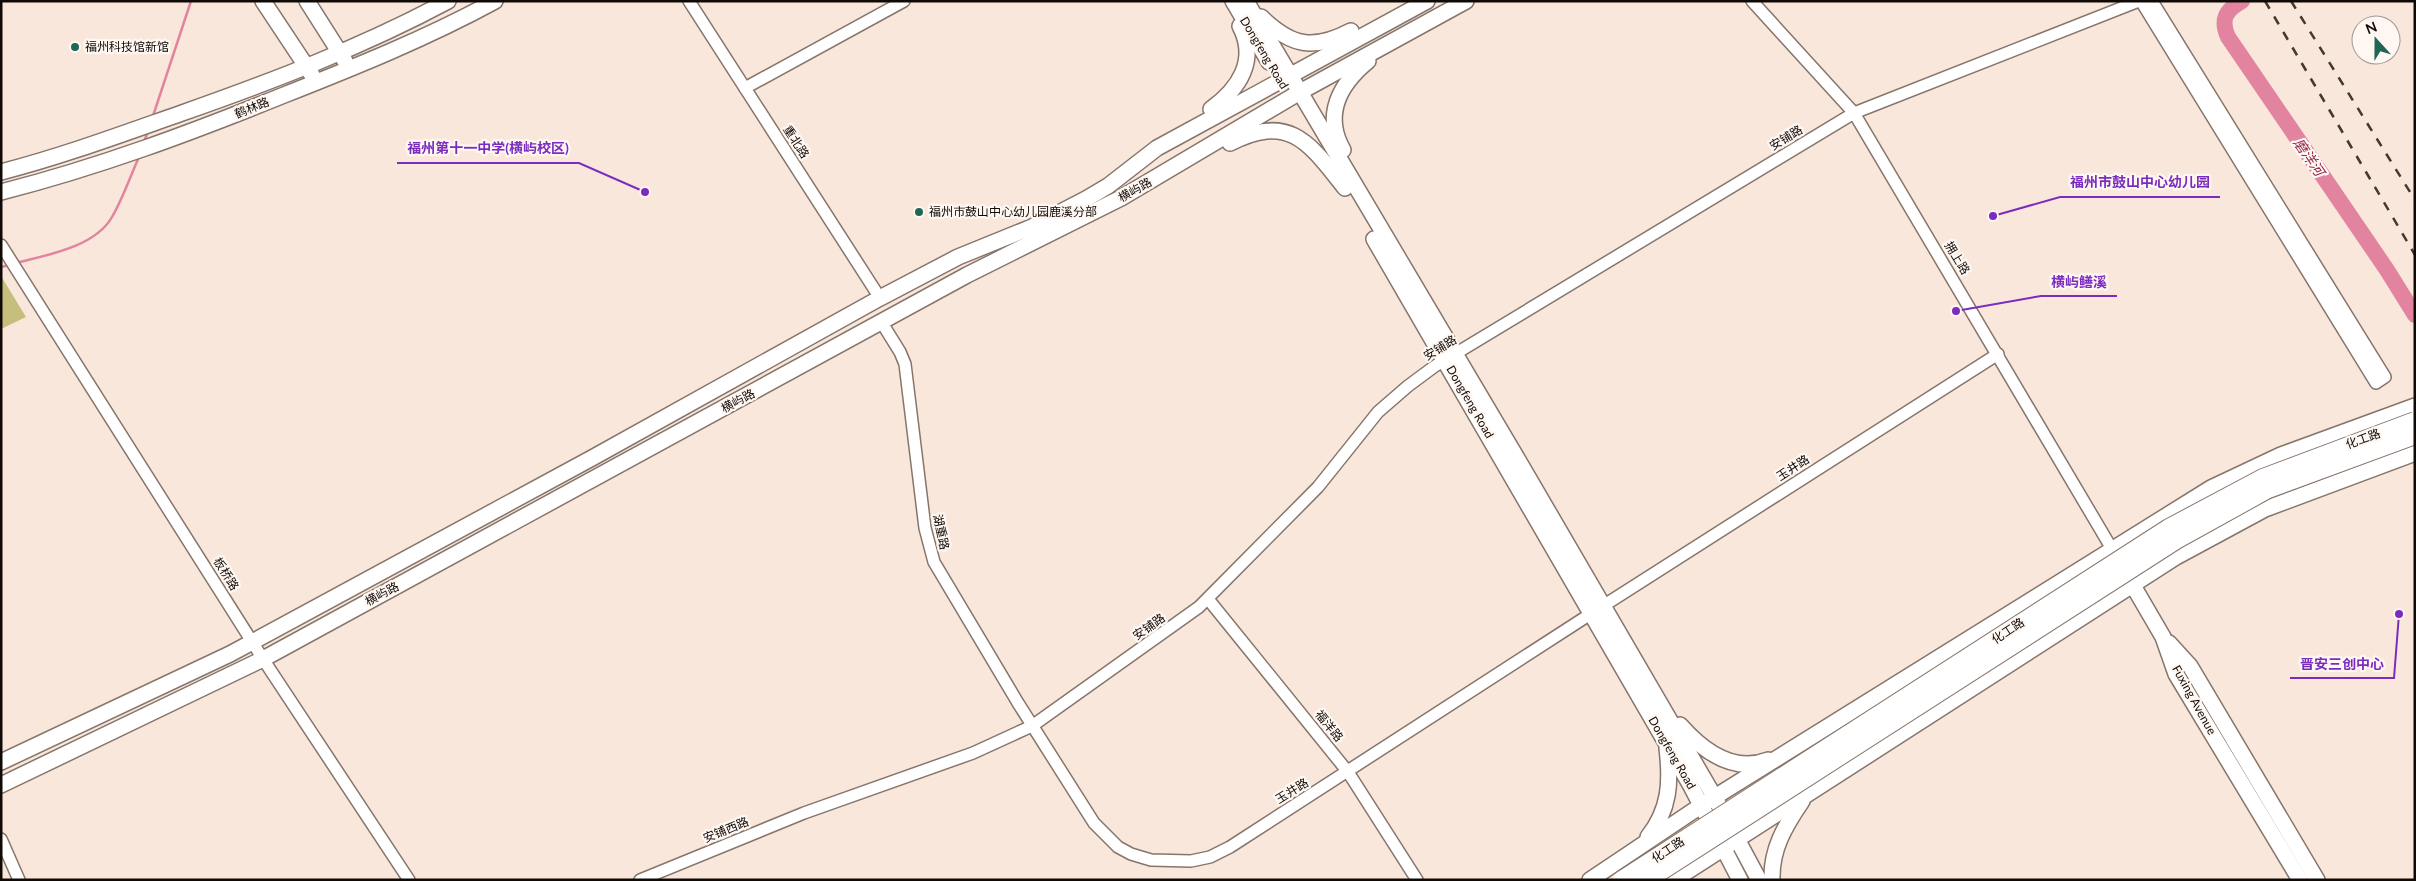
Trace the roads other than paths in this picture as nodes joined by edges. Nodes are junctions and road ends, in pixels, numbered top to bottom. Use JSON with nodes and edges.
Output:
{"nodes":[{"id":1,"x":264,"y":1,"type":"edge"},
{"id":2,"x":307,"y":1,"type":"edge"},
{"id":3,"x":448,"y":1,"type":"edge"},
{"id":4,"x":494,"y":1,"type":"edge"},
{"id":5,"x":689,"y":1,"type":"edge"},
{"id":6,"x":904,"y":1,"type":"edge"},
{"id":7,"x":1225,"y":1,"type":"edge"},
{"id":8,"x":1466,"y":1,"type":"edge"},
{"id":9,"x":1752,"y":1,"type":"edge"},
{"id":10,"x":2140,"y":1,"type":"edge"},
{"id":11,"x":2152,"y":1,"type":"edge"},
{"id":12,"x":1242,"y":2,"type":"edge"},
{"id":13,"x":1424,"y":3,"type":"edge"},
{"id":14,"x":1391,"y":42,"type":"junction"},
{"id":15,"x":340,"y":53,"type":"junction"},
{"id":16,"x":307,"y":67,"type":"junction"},
{"id":17,"x":350,"y":68,"type":"junction"},
{"id":18,"x":1285,"y":78,"type":"junction"},
{"id":19,"x":316,"y":82,"type":"junction"},
{"id":20,"x":745,"y":88,"type":"junction"},
{"id":21,"x":1295,"y":94,"type":"junction"},
{"id":22,"x":1854,"y":113,"type":"junction"},
{"id":23,"x":1157,"y":148,"type":"junction"},
{"id":24,"x":1171,"y":169,"type":"junction"},
{"id":25,"x":1,"y":172,"type":"edge"},
{"id":26,"x":1344,"y":188,"type":"junction"},
{"id":27,"x":1,"y":192,"type":"edge"},
{"id":28,"x":1370,"y":212,"type":"junction"},
{"id":29,"x":2,"y":247,"type":"edge"},
{"id":30,"x":880,"y":298,"type":"junction"},
{"id":31,"x":882,"y":323,"type":"junction"},
{"id":32,"x":1998,"y":354,"type":"junction"},
{"id":33,"x":1450,"y":357,"type":"junction"},
{"id":34,"x":2415,"y":406,"type":"edge"},
{"id":35,"x":2415,"y":421,"type":"edge"},
{"id":36,"x":2415,"y":435,"type":"edge"},
{"id":37,"x":2415,"y":453,"type":"edge"},
{"id":38,"x":2112,"y":549,"type":"junction"},
{"id":39,"x":2133,"y":585,"type":"junction"},
{"id":40,"x":1208,"y":599,"type":"junction"},
{"id":41,"x":1597,"y":610,"type":"junction"},
{"id":42,"x":2163,"y":637,"type":"junction"},
{"id":43,"x":253,"y":642,"type":"junction"},
{"id":44,"x":263,"y":659,"type":"junction"},
{"id":45,"x":1658,"y":699,"type":"junction"},
{"id":46,"x":1032,"y":726,"type":"junction"},
{"id":47,"x":1666,"y":742,"type":"junction"},
{"id":48,"x":1801,"y":745,"type":"junction"},
{"id":49,"x":1,"y":762,"type":"edge"},
{"id":50,"x":1348,"y":772,"type":"junction"},
{"id":51,"x":1,"y":785,"type":"edge"},
{"id":52,"x":1804,"y":796,"type":"junction"},
{"id":53,"x":1709,"y":802,"type":"junction"},
{"id":54,"x":822,"y":806,"type":"joint"},
{"id":55,"x":1,"y":839,"type":"edge"},
{"id":56,"x":1738,"y":840,"type":"junction"},
{"id":57,"x":1644,"y":843,"type":"junction"},
{"id":58,"x":1724,"y":849,"type":"junction"},
{"id":59,"x":20,"y":880,"type":"edge"},
{"id":60,"x":409,"y":880,"type":"edge"},
{"id":61,"x":640,"y":880,"type":"edge"},
{"id":62,"x":1417,"y":880,"type":"edge"},
{"id":63,"x":1590,"y":880,"type":"edge"},
{"id":64,"x":1622,"y":880,"type":"edge"},
{"id":65,"x":1647,"y":880,"type":"edge"},
{"id":66,"x":1674,"y":880,"type":"edge"},
{"id":67,"x":1740,"y":880,"type":"edge"},
{"id":68,"x":1759,"y":880,"type":"edge"},
{"id":69,"x":1772,"y":880,"type":"edge"},
{"id":70,"x":2300,"y":880,"type":"edge"},
{"id":71,"x":2317,"y":880,"type":"edge"}],
"edges":[{"from":1,"to":16,"type":"main road"},
{"from":2,"to":15,"type":"main road"},
{"from":3,"to":15,"type":"main road","name":"鹤林路"},
{"from":4,"to":17,"type":"main road","name":"鹤林路"},
{"from":5,"to":20,"type":"street","name":"重北路"},
{"from":6,"to":20,"type":"street"},
{"from":7,"to":23,"type":"main road"},
{"from":8,"to":14,"type":"main road","name":"横屿路"},
{"from":9,"to":22,"type":"street","name":"拥上路"},
{"from":10,"to":11,"type":"street"},
{"from":10,"to":22,"type":"street","name":"安铺路"},
{"from":12,"to":13,"type":"main road"},
{"from":12,"to":18,"type":"main road","name":"Dongfeng Road"},
{"from":13,"to":18,"type":"main road","name":"横屿路"},
{"from":14,"to":21,"type":"main road","name":"横屿路"},
{"from":14,"to":28,"type":"main road"},
{"from":15,"to":16,"type":"main road","name":"鹤林路"},
{"from":15,"to":17,"type":"main road"},
{"from":16,"to":19,"type":"main road"},
{"from":16,"to":25,"type":"main road","name":"鹤林路"},
{"from":17,"to":19,"type":"main road","name":"鹤林路"},
{"from":18,"to":21,"type":"main road","name":"Dongfeng Road"},
{"from":18,"to":23,"type":"main road","name":"横屿路"},
{"from":19,"to":27,"type":"main road","name":"鹤林路"},
{"from":20,"to":30,"type":"street","name":"重北路"},
{"from":21,"to":24,"type":"main road","name":"横屿路"},
{"from":21,"to":26,"type":"main road","name":"Dongfeng Road"},
{"from":21,"to":28,"type":"main road","name":"Dongfeng Road"},
{"from":22,"to":32,"type":"street","name":"拥上路"},
{"from":22,"to":33,"type":"street","name":"安铺路"},
{"from":23,"to":30,"type":"main road","name":"横屿路"},
{"from":24,"to":26,"type":"main road"},
{"from":24,"to":31,"type":"main road","name":"横屿路"},
{"from":26,"to":33,"type":"main road","name":"Dongfeng Road"},
{"from":28,"to":33,"type":"main road","name":"Dongfeng Road"},
{"from":29,"to":43,"type":"street","name":"板桥路"},
{"from":30,"to":43,"type":"main road","name":"横屿路"},
{"from":31,"to":44,"type":"main road","name":"横屿路"},
{"from":31,"to":46,"type":"street","name":"湖重路"},
{"from":32,"to":38,"type":"street","name":"拥上路"},
{"from":32,"to":41,"type":"street","name":"玉井路"},
{"from":33,"to":40,"type":"street","name":"安铺路"},
{"from":33,"to":41,"type":"main road","name":"Dongfeng Road"},
{"from":34,"to":38,"type":"main road"},
{"from":35,"to":64,"type":"highway","name":"化工路","bridge":true},
{"from":36,"to":65,"type":"highway","name":"化工路","bridge":true},
{"from":37,"to":39,"type":"main road"},
{"from":38,"to":39,"type":"main road"},
{"from":38,"to":48,"type":"main road"},
{"from":39,"to":42,"type":"main road"},
{"from":39,"to":52,"type":"main road"},
{"from":40,"to":46,"type":"street","name":"安铺路"},
{"from":40,"to":50,"type":"street","name":"福洋路"},
{"from":41,"to":45,"type":"main road","name":"Dongfeng Road"},
{"from":41,"to":47,"type":"main road","name":"Dongfeng Road"},
{"from":41,"to":50,"type":"street","name":"玉井路"},
{"from":42,"to":70,"type":"main road","name":"Fuxing Avenue"},
{"from":42,"to":71,"type":"main road","name":"Fuxing Avenue"},
{"from":43,"to":44,"type":"street","name":"板桥路"},
{"from":43,"to":49,"type":"main road","name":"横屿路"},
{"from":44,"to":51,"type":"main road","name":"横屿路"},
{"from":44,"to":60,"type":"street","name":"板桥路"},
{"from":45,"to":48,"type":"main road"},
{"from":45,"to":53,"type":"main road","name":"Dongfeng Road"},
{"from":46,"to":50,"type":"street","name":"玉井路"},
{"from":46,"to":54,"type":"street","name":"安铺路"},
{"from":47,"to":53,"type":"main road","name":"Dongfeng Road"},
{"from":47,"to":57,"type":"main road"},
{"from":48,"to":53,"type":"main road"},
{"from":50,"to":62,"type":"street","name":"福洋路"},
{"from":52,"to":56,"type":"main road"},
{"from":52,"to":69,"type":"main road"},
{"from":53,"to":56,"type":"main road"},
{"from":53,"to":57,"type":"main road"},
{"from":53,"to":58,"type":"main road"},
{"from":54,"to":61,"type":"street","name":"安铺西路"},
{"from":55,"to":59,"type":"street"},
{"from":56,"to":58,"type":"main road"},
{"from":56,"to":68,"type":"main road"},
{"from":57,"to":63,"type":"main road"},
{"from":58,"to":66,"type":"main road"},
{"from":58,"to":67,"type":"main road"}]}
